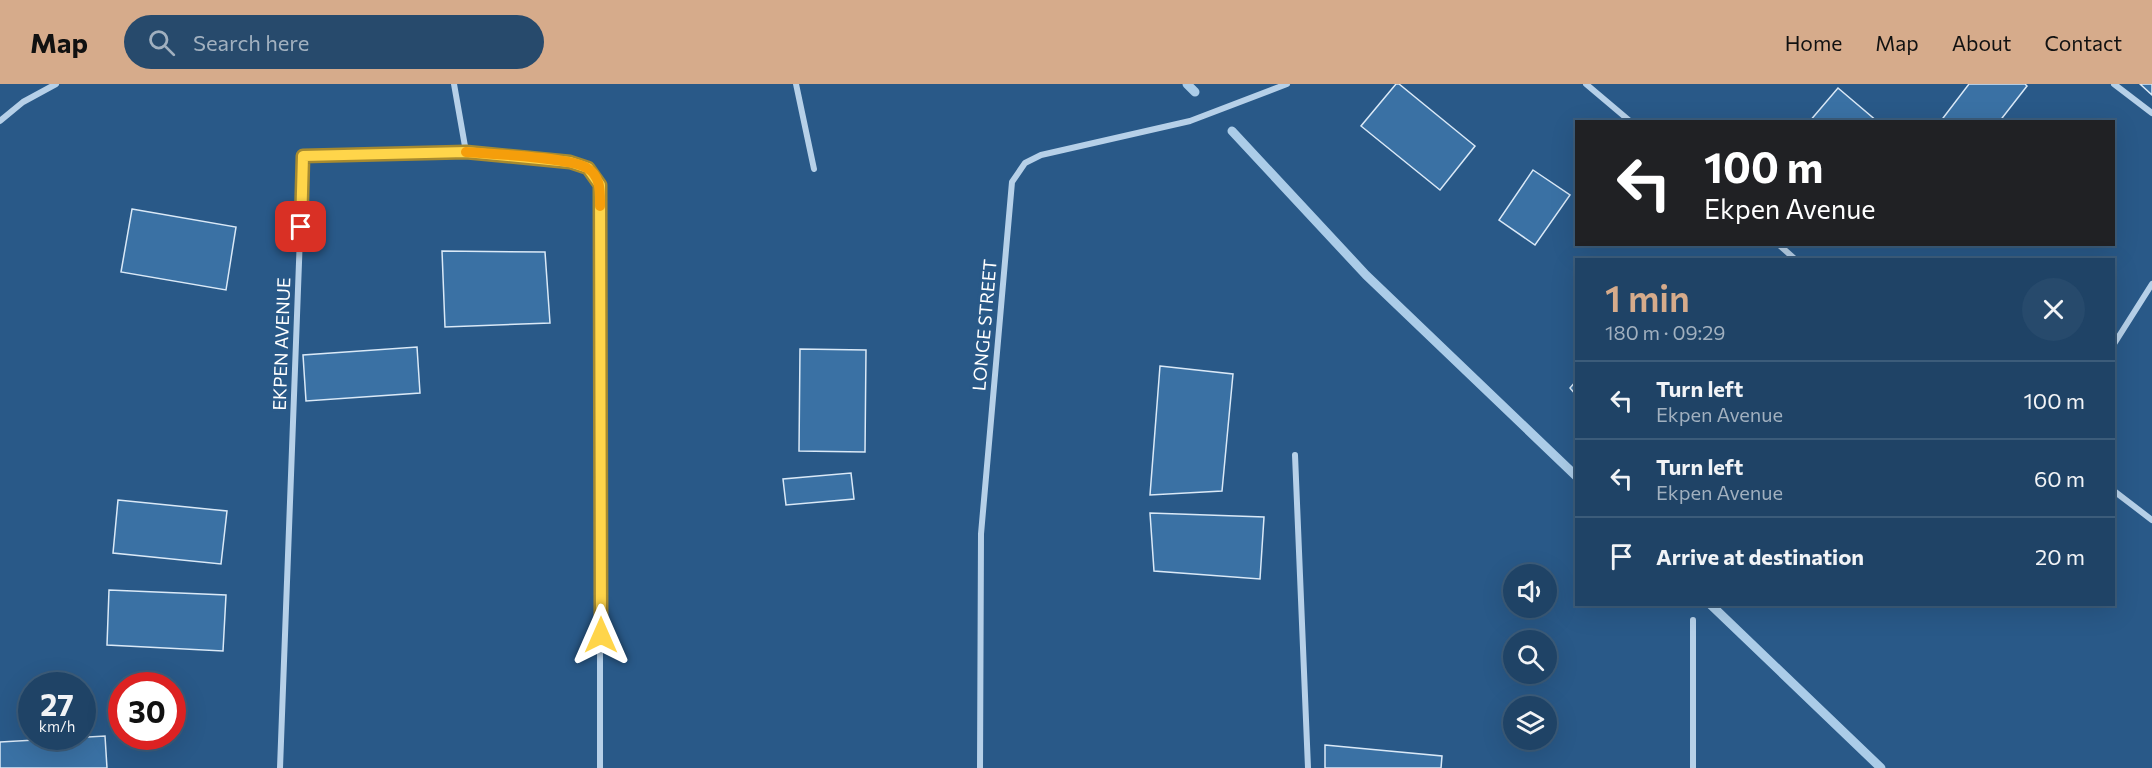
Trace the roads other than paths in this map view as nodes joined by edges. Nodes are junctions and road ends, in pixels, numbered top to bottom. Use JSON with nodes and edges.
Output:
{"nodes":[{"id":1,"x":56,"y":84,"type":"edge"},
{"id":2,"x":454,"y":84,"type":"edge"},
{"id":3,"x":796,"y":84,"type":"edge"},
{"id":4,"x":1287,"y":84,"type":"edge"},
{"id":5,"x":1586,"y":84,"type":"edge"},
{"id":6,"x":2114,"y":84,"type":"edge"},
{"id":7,"x":2152,"y":113,"type":"edge"},
{"id":8,"x":1629,"y":120,"type":"edge"},
{"id":9,"x":0,"y":121,"type":"edge"},
{"id":10,"x":466,"y":152,"type":"junction"},
{"id":11,"x":814,"y":169,"type":"dead end"},
{"id":12,"x":1780,"y":246,"type":"edge"},
{"id":13,"x":1794,"y":258,"type":"edge"},
{"id":14,"x":2152,"y":284,"type":"edge"},
{"id":15,"x":2115,"y":342,"type":"edge"},
{"id":16,"x":1295,"y":455,"type":"dead end"},
{"id":17,"x":2115,"y":492,"type":"edge"},
{"id":18,"x":2152,"y":520,"type":"edge"},
{"id":19,"x":1693,"y":620,"type":"dead end"},
{"id":20,"x":280,"y":768,"type":"edge"},
{"id":21,"x":600,"y":768,"type":"edge"},
{"id":22,"x":980,"y":768,"type":"edge"},
{"id":23,"x":1308,"y":768,"type":"edge"},
{"id":24,"x":1693,"y":768,"type":"edge"}],
"edges":[{"from":1,"to":9,"type":"street"},
{"from":2,"to":10,"type":"street"},
{"from":3,"to":11,"type":"street"},
{"from":4,"to":22,"type":"street","name":"LONGE STREET"},
{"from":5,"to":8,"type":"street"},
{"from":6,"to":7,"type":"street"},
{"from":10,"to":20,"type":"street","name":"EKPEN AVENUE"},
{"from":10,"to":21,"type":"street","name":"EKPEN AVENUE"},
{"from":12,"to":13,"type":"street"},
{"from":14,"to":15,"type":"street"},
{"from":16,"to":23,"type":"street"},
{"from":17,"to":18,"type":"street"},
{"from":19,"to":24,"type":"street"}]}
